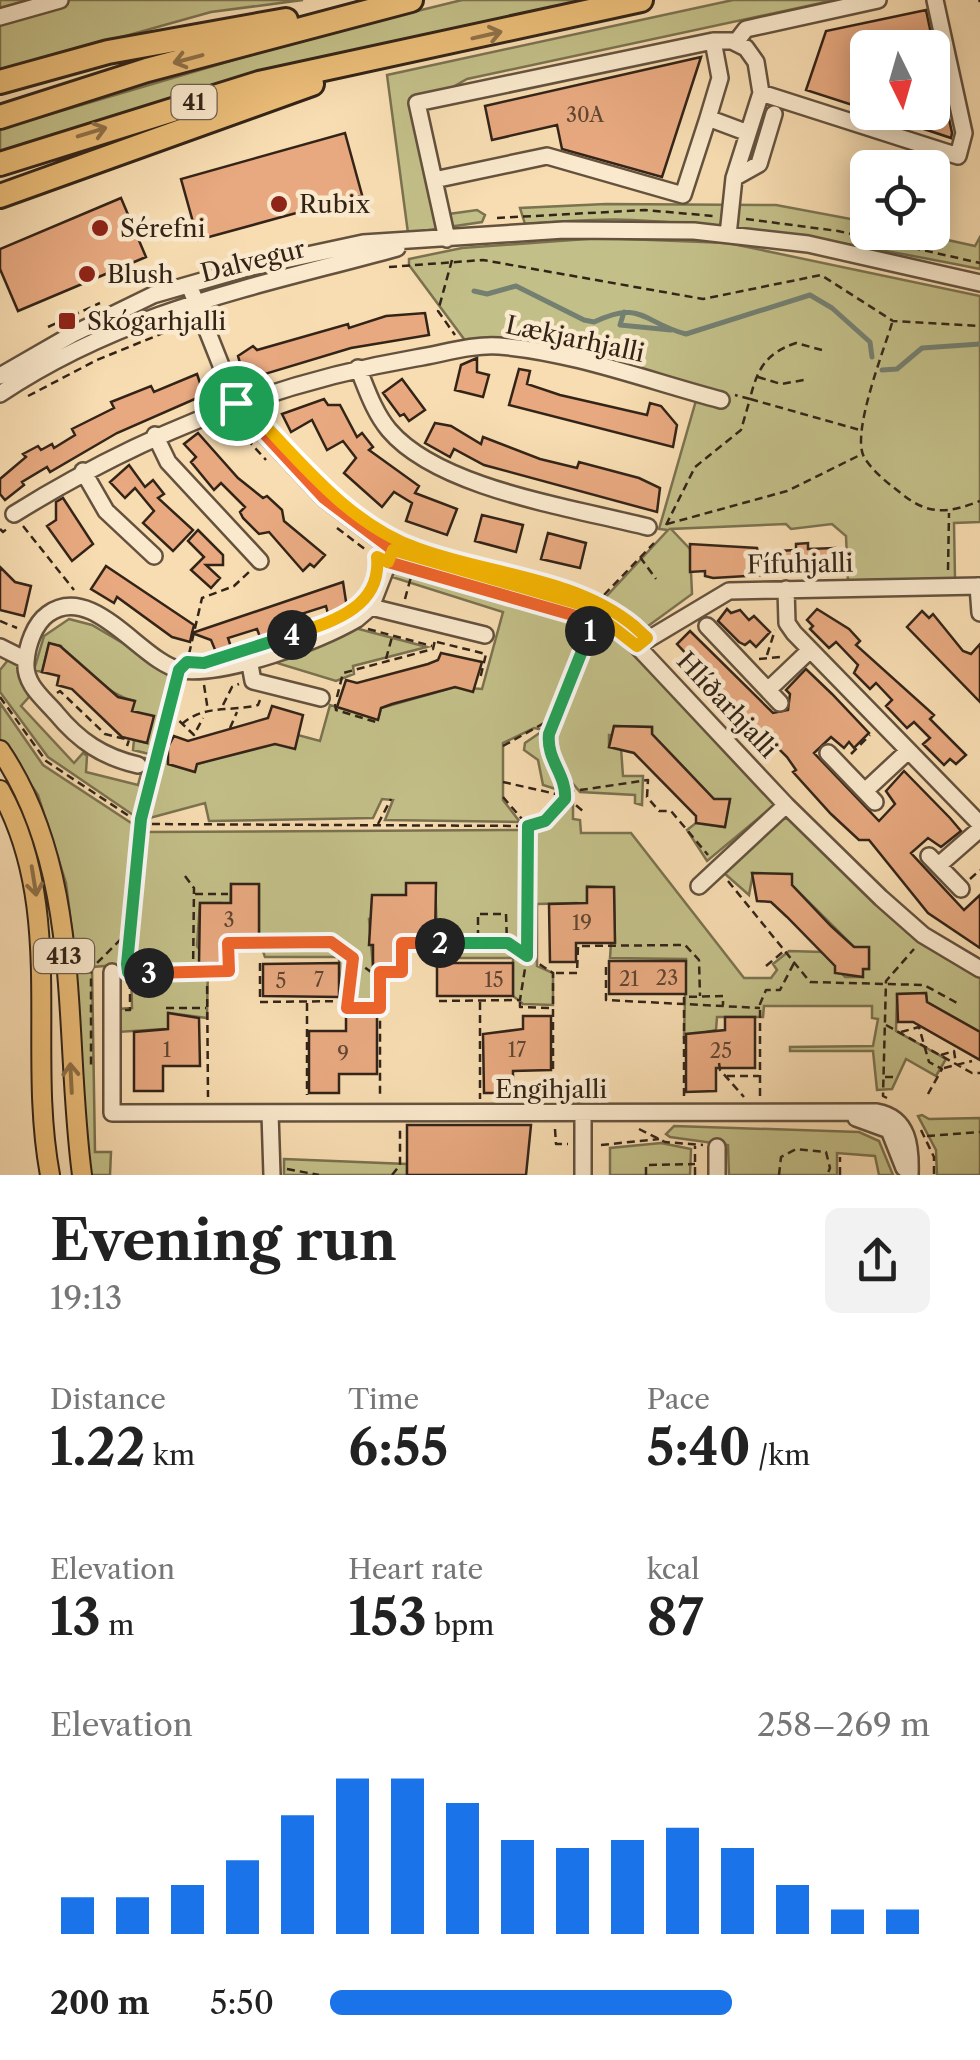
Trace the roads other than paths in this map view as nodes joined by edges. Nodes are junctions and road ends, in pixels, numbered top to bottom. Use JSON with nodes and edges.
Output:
{"nodes":[{"id":1,"x":60,"y":0,"type":"edge"},
{"id":2,"x":411,"y":0,"type":"edge"},
{"id":3,"x":641,"y":0,"type":"edge"},
{"id":4,"x":878,"y":0,"type":"edge"},
{"id":5,"x":935,"y":0,"type":"edge"},
{"id":6,"x":384,"y":7,"type":"junction"},
{"id":7,"x":0,"y":17,"type":"edge"},
{"id":8,"x":712,"y":41,"type":"junction"},
{"id":9,"x":736,"y":42,"type":"junction"},
{"id":10,"x":392,"y":56,"type":"junction"},
{"id":11,"x":0,"y":82,"type":"edge"},
{"id":12,"x":761,"y":93,"type":"junction"},
{"id":13,"x":774,"y":114,"type":"dead end"},
{"id":14,"x":0,"y":116,"type":"edge"},
{"id":15,"x":708,"y":118,"type":"junction"},
{"id":16,"x":748,"y":133,"type":"junction"},
{"id":17,"x":0,"y":164,"type":"edge"},
{"id":18,"x":734,"y":178,"type":"junction"},
{"id":19,"x":434,"y":180,"type":"junction"},
{"id":20,"x":0,"y":196,"type":"edge"},
{"id":21,"x":728,"y":235,"type":"junction"},
{"id":22,"x":447,"y":239,"type":"junction"},
{"id":23,"x":416,"y":243,"type":"junction"},
{"id":24,"x":980,"y":283,"type":"edge"},
{"id":25,"x":188,"y":285,"type":"junction"},
{"id":26,"x":194,"y":301,"type":"junction"},
{"id":27,"x":358,"y":368,"type":"junction"},
{"id":28,"x":0,"y":376,"type":"edge"},
{"id":29,"x":0,"y":394,"type":"edge"},
{"id":30,"x":727,"y":397,"type":"road end"},
{"id":31,"x":229,"y":406,"type":"junction"},
{"id":32,"x":155,"y":435,"type":"junction"},
{"id":33,"x":83,"y":471,"type":"junction"},
{"id":34,"x":14,"y":514,"type":"road end"},
{"id":35,"x":648,"y":527,"type":"dead end"},
{"id":36,"x":154,"y":556,"type":"dead end"},
{"id":37,"x":391,"y":556,"type":"junction"},
{"id":38,"x":260,"y":561,"type":"road end"},
{"id":39,"x":979,"y":586,"type":"edge"},
{"id":40,"x":786,"y":589,"type":"junction"},
{"id":41,"x":371,"y":607,"type":"junction"},
{"id":42,"x":980,"y":613,"type":"edge"},
{"id":43,"x":706,"y":626,"type":"dead end"},
{"id":44,"x":486,"y":636,"type":"dead end"},
{"id":45,"x":637,"y":646,"type":"junction"},
{"id":46,"x":0,"y":647,"type":"edge"},
{"id":47,"x":810,"y":650,"type":"junction"},
{"id":48,"x":23,"y":659,"type":"junction"},
{"id":49,"x":244,"y":661,"type":"junction"},
{"id":50,"x":768,"y":690,"type":"junction"},
{"id":51,"x":321,"y":698,"type":"dead end"},
{"id":52,"x":780,"y":702,"type":"dead end"},
{"id":53,"x":0,"y":750,"type":"edge"},
{"id":54,"x":908,"y":750,"type":"junction"},
{"id":55,"x":828,"y":754,"type":"dead end"},
{"id":56,"x":138,"y":765,"type":"dead end"},
{"id":57,"x":0,"y":790,"type":"edge"},
{"id":58,"x":786,"y":806,"type":"junction"},
{"id":59,"x":980,"y":826,"type":"edge"},
{"id":60,"x":699,"y":886,"type":"dead end"},
{"id":61,"x":960,"y":889,"type":"dead end"},
{"id":62,"x":980,"y":969,"type":"edge"},
{"id":63,"x":112,"y":972,"type":"dead end"},
{"id":64,"x":270,"y":1114,"type":"junction"},
{"id":65,"x":583,"y":1114,"type":"junction"},
{"id":66,"x":716,"y":1147,"type":"road end"},
{"id":67,"x":277,"y":1172,"type":"edge"},
{"id":68,"x":50,"y":1175,"type":"edge"},
{"id":69,"x":82,"y":1175,"type":"edge"},
{"id":70,"x":583,"y":1175,"type":"edge"},
{"id":71,"x":717,"y":1175,"type":"edge"},
{"id":72,"x":908,"y":1175,"type":"edge"}],
"edges":[{"from":1,"to":7,"type":"street"},
{"from":2,"to":6,"type":"highway","number":"41"},
{"from":10,"to":3,"type":"highway","number":"41","one_way":true},
{"from":4,"to":9,"type":"street"},
{"from":5,"to":12,"type":"street"},
{"from":6,"to":11,"type":"highway"},
{"from":6,"to":14,"type":"highway","number":"41","one_way":true},
{"from":8,"to":9,"type":"street"},
{"from":8,"to":15,"type":"street"},
{"from":8,"to":19,"type":"street"},
{"from":9,"to":12,"type":"street"},
{"from":17,"to":10,"type":"highway","number":"41","one_way":true},
{"from":10,"to":20,"type":"highway"},
{"from":12,"to":16,"type":"street"},
{"from":13,"to":18,"type":"street"},
{"from":15,"to":16,"type":"street"},
{"from":15,"to":19,"type":"street"},
{"from":16,"to":18,"type":"street"},
{"from":18,"to":21,"type":"street"},
{"from":19,"to":22,"type":"street"},
{"from":21,"to":22,"type":"street","name":"Dalvegur"},
{"from":21,"to":24,"type":"street","name":"Dalvegur"},
{"from":22,"to":23,"type":"street","name":"Dalvegur"},
{"from":23,"to":25,"type":"street","name":"Dalvegur"},
{"from":23,"to":26,"type":"street","name":"Dalvegur"},
{"from":25,"to":26,"type":"street","name":"Hlíðarhjalli"},
{"from":25,"to":28,"type":"street","name":"Dalvegur"},
{"from":26,"to":29,"type":"street","name":"Dalvegur"},
{"from":26,"to":31,"type":"street","name":"Hlíðarhjalli"},
{"from":27,"to":30,"type":"street","name":"Lækjarhjalli"},
{"from":27,"to":31,"type":"street","name":"Lækjarhjalli"},
{"from":27,"to":35,"type":"street"},
{"from":31,"to":32,"type":"street"},
{"from":31,"to":37,"type":"street","name":"Hlíðarhjalli"},
{"from":32,"to":33,"type":"street"},
{"from":32,"to":38,"type":"street"},
{"from":33,"to":34,"type":"street"},
{"from":33,"to":36,"type":"street"},
{"from":37,"to":41,"type":"street"},
{"from":37,"to":45,"type":"street","name":"Hlíðarhjalli"},
{"from":39,"to":40,"type":"street","name":"Fífuhjalli"},
{"from":39,"to":42,"type":"street"},
{"from":40,"to":45,"type":"street","name":"Fífuhjalli"},
{"from":40,"to":47,"type":"street"},
{"from":41,"to":44,"type":"street"},
{"from":41,"to":49,"type":"street"},
{"from":43,"to":50,"type":"street"},
{"from":45,"to":58,"type":"street","name":"Hlíðarhjalli"},
{"from":46,"to":48,"type":"street"},
{"from":47,"to":50,"type":"street"},
{"from":47,"to":54,"type":"street"},
{"from":48,"to":49,"type":"street"},
{"from":48,"to":56,"type":"street"},
{"from":49,"to":51,"type":"street"},
{"from":50,"to":52,"type":"street"},
{"from":69,"to":53,"type":"main road","number":"413","one_way":true},
{"from":54,"to":55,"type":"street"},
{"from":54,"to":59,"type":"street"},
{"from":57,"to":68,"type":"main road","number":"413","one_way":true},
{"from":58,"to":60,"type":"street"},
{"from":58,"to":62,"type":"street","name":"Hlíðarhjalli"},
{"from":59,"to":61,"type":"street"},
{"from":63,"to":64,"type":"street","name":"Engihjalli"},
{"from":64,"to":65,"type":"street","name":"Engihjalli"},
{"from":64,"to":67,"type":"street"},
{"from":65,"to":70,"type":"street"},
{"from":65,"to":72,"type":"street","name":"Engihjalli"},
{"from":66,"to":71,"type":"street"}]}
